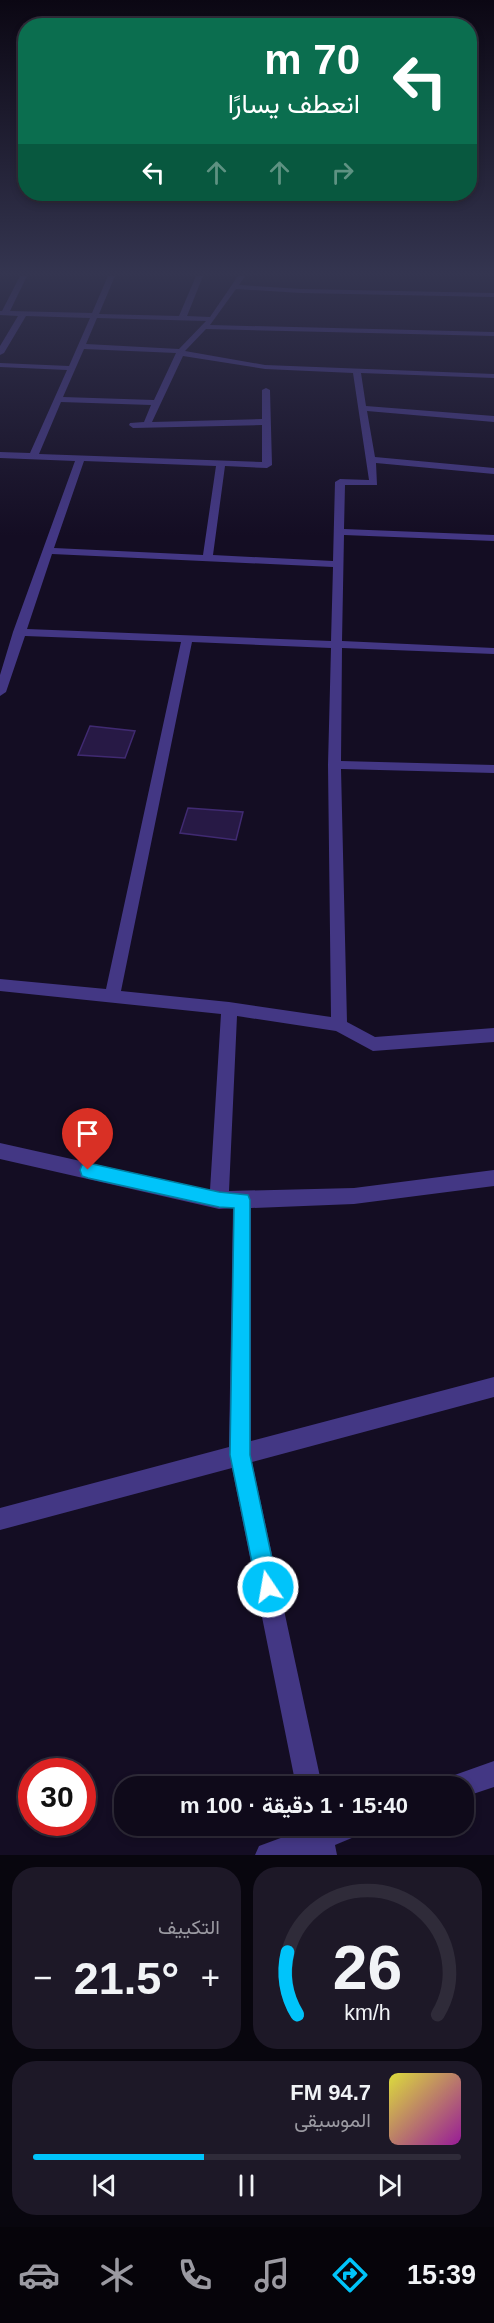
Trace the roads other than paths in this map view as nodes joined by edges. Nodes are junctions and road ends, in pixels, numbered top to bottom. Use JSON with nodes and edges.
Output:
{"nodes":[{"id":1,"x":73,"y":363,"type":"edge"},
{"id":2,"x":175,"y":363,"type":"edge"},
{"id":3,"x":241,"y":363,"type":"edge"},
{"id":4,"x":0,"y":365,"type":"edge"},
{"id":5,"x":71,"y":368,"type":"junction"},
{"id":6,"x":357,"y":372,"type":"junction"},
{"id":7,"x":494,"y":376,"type":"edge"},
{"id":8,"x":266,"y":390,"type":"dead end"},
{"id":9,"x":57,"y":399,"type":"junction"},
{"id":10,"x":157,"y":403,"type":"junction"},
{"id":11,"x":363,"y":408,"type":"junction"},
{"id":12,"x":494,"y":419,"type":"edge"},
{"id":13,"x":266,"y":422,"type":"junction"},
{"id":14,"x":147,"y":424,"type":"junction"},
{"id":15,"x":133,"y":425,"type":"dead end"},
{"id":16,"x":0,"y":455,"type":"edge"},
{"id":17,"x":33,"y":456,"type":"junction"},
{"id":18,"x":80,"y":458,"type":"junction"},
{"id":19,"x":372,"y":460,"type":"junction"},
{"id":20,"x":221,"y":463,"type":"junction"},
{"id":21,"x":494,"y":471,"type":"edge"},
{"id":22,"x":340,"y":532,"type":"junction"},
{"id":23,"x":493,"y":539,"type":"edge"},
{"id":24,"x":47,"y":551,"type":"junction"},
{"id":25,"x":208,"y":558,"type":"junction"},
{"id":26,"x":339,"y":564,"type":"junction"},
{"id":27,"x":19,"y":632,"type":"junction"},
{"id":28,"x":186,"y":640,"type":"junction"},
{"id":29,"x":337,"y":645,"type":"junction"},
{"id":30,"x":494,"y":651,"type":"edge"},
{"id":31,"x":0,"y":692,"type":"edge"},
{"id":32,"x":334,"y":765,"type":"junction"},
{"id":33,"x":494,"y":769,"type":"edge"},
{"id":34,"x":0,"y":985,"type":"edge"},
{"id":35,"x":112,"y":996,"type":"junction"},
{"id":36,"x":229,"y":1008,"type":"junction"},
{"id":37,"x":339,"y":1025,"type":"junction"},
{"id":38,"x":494,"y":1035,"type":"edge"},
{"id":39,"x":0,"y":1151,"type":"edge"},
{"id":40,"x":494,"y":1178,"type":"edge"},
{"id":41,"x":219,"y":1200,"type":"junction"},
{"id":42,"x":242,"y":1200,"type":"junction"},
{"id":43,"x":494,"y":1387,"type":"edge"},
{"id":44,"x":240,"y":1455,"type":"junction"},
{"id":45,"x":0,"y":1519,"type":"edge"},
{"id":46,"x":494,"y":1774,"type":"edge"},
{"id":47,"x":307,"y":1776,"type":"edge"},
{"id":48,"x":474,"y":1781,"type":"edge"},
{"id":49,"x":320,"y":1839,"type":"edge"},
{"id":50,"x":268,"y":1855,"type":"edge"}],
"edges":[{"from":1,"to":5,"type":"street"},
{"from":2,"to":10,"type":"street"},
{"from":3,"to":6,"type":"street"},
{"from":4,"to":5,"type":"street"},
{"from":5,"to":9,"type":"street"},
{"from":6,"to":7,"type":"street"},
{"from":6,"to":11,"type":"street"},
{"from":8,"to":13,"type":"street"},
{"from":9,"to":10,"type":"street"},
{"from":9,"to":17,"type":"street"},
{"from":10,"to":14,"type":"street"},
{"from":11,"to":12,"type":"street"},
{"from":11,"to":19,"type":"street"},
{"from":13,"to":14,"type":"street"},
{"from":13,"to":20,"type":"street"},
{"from":14,"to":15,"type":"street"},
{"from":16,"to":17,"type":"street"},
{"from":17,"to":18,"type":"street"},
{"from":18,"to":20,"type":"street"},
{"from":18,"to":24,"type":"street"},
{"from":19,"to":21,"type":"street"},
{"from":19,"to":22,"type":"street"},
{"from":20,"to":25,"type":"street"},
{"from":22,"to":23,"type":"street"},
{"from":22,"to":26,"type":"street"},
{"from":24,"to":25,"type":"street"},
{"from":24,"to":27,"type":"street"},
{"from":25,"to":26,"type":"street"},
{"from":26,"to":29,"type":"street"},
{"from":27,"to":28,"type":"street"},
{"from":27,"to":31,"type":"street"},
{"from":28,"to":29,"type":"street"},
{"from":28,"to":35,"type":"street"},
{"from":29,"to":30,"type":"street"},
{"from":29,"to":32,"type":"street"},
{"from":32,"to":33,"type":"street"},
{"from":32,"to":37,"type":"street"},
{"from":34,"to":35,"type":"street"},
{"from":35,"to":36,"type":"street"},
{"from":36,"to":37,"type":"street"},
{"from":36,"to":41,"type":"street"},
{"from":37,"to":38,"type":"street"},
{"from":39,"to":41,"type":"street"},
{"from":40,"to":42,"type":"street"},
{"from":41,"to":42,"type":"street"},
{"from":42,"to":44,"type":"street"},
{"from":43,"to":44,"type":"street"},
{"from":44,"to":45,"type":"street"},
{"from":44,"to":47,"type":"street"},
{"from":46,"to":48,"type":"street"},
{"from":49,"to":50,"type":"street"}]}
